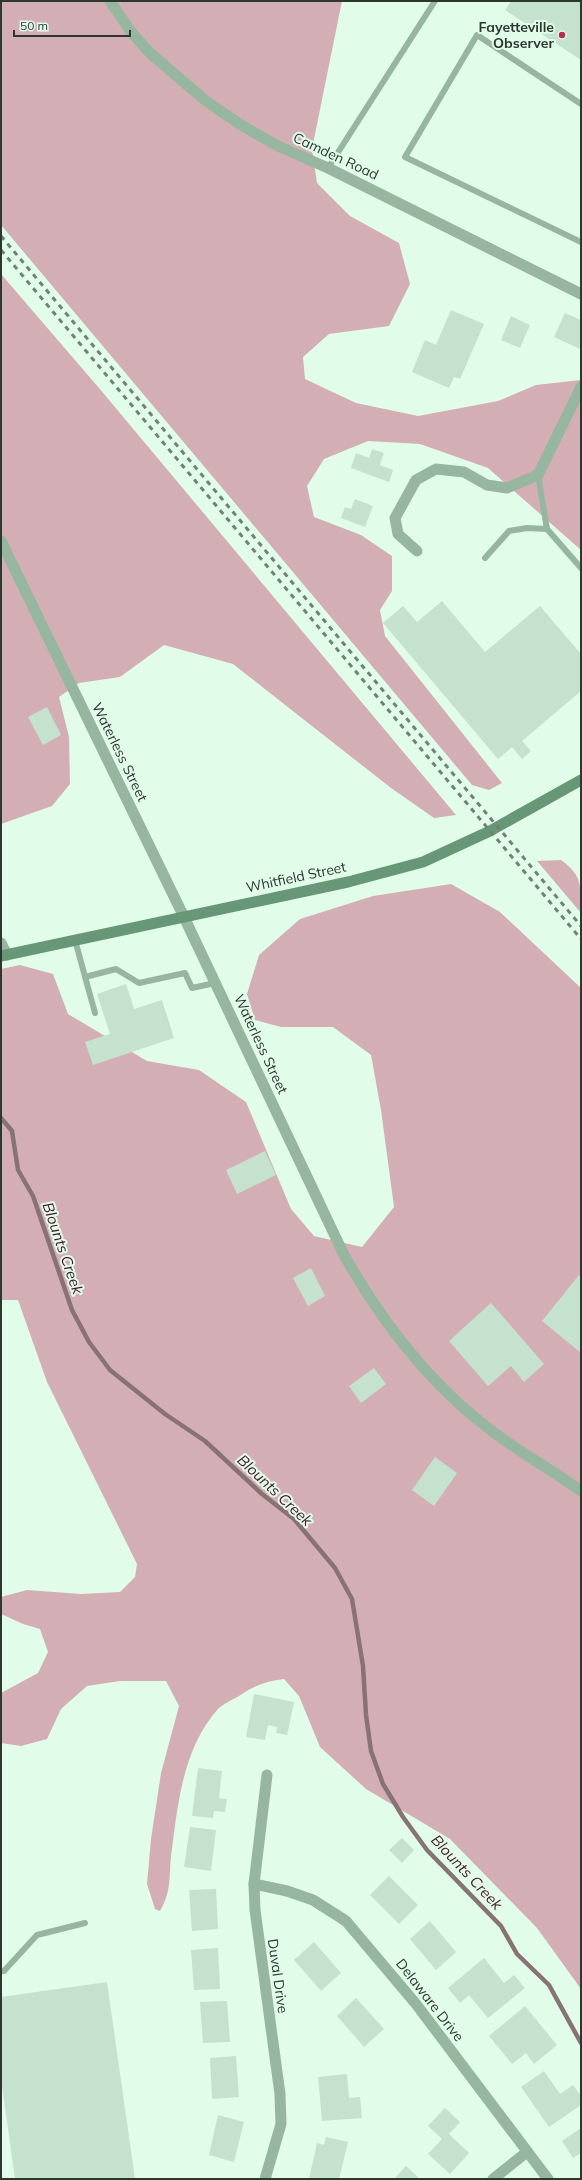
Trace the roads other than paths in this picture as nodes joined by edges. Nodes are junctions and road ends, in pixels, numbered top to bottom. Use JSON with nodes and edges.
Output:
{"nodes":[{"id":1,"x":110,"y":1,"type":"edge"},
{"id":2,"x":435,"y":1,"type":"edge"},
{"id":3,"x":581,"y":104,"type":"edge"},
{"id":4,"x":328,"y":168,"type":"junction"},
{"id":5,"x":581,"y":242,"type":"edge"},
{"id":6,"x":581,"y":294,"type":"edge"},
{"id":7,"x":581,"y":387,"type":"edge"},
{"id":8,"x":538,"y":475,"type":"junction"},
{"id":9,"x":547,"y":529,"type":"junction"},
{"id":10,"x":1,"y":542,"type":"edge"},
{"id":11,"x":417,"y":551,"type":"dead end"},
{"id":12,"x":485,"y":558,"type":"dead end"},
{"id":13,"x":581,"y":568,"type":"edge"},
{"id":14,"x":581,"y":780,"type":"edge"},
{"id":15,"x":184,"y":917,"type":"junction"},
{"id":16,"x":75,"y":940,"type":"junction"},
{"id":17,"x":1,"y":943,"type":"edge"},
{"id":18,"x":4,"y":955,"type":"edge"},
{"id":19,"x":85,"y":977,"type":"junction"},
{"id":20,"x":215,"y":983,"type":"junction"},
{"id":21,"x":95,"y":1013,"type":"dead end"},
{"id":22,"x":581,"y":1491,"type":"edge"},
{"id":23,"x":267,"y":1775,"type":"dead end"},
{"id":24,"x":254,"y":1884,"type":"junction"},
{"id":25,"x":86,"y":1923,"type":"dead end"},
{"id":26,"x":1,"y":1971,"type":"edge"},
{"id":27,"x":527,"y":2152,"type":"junction"},
{"id":28,"x":265,"y":2179,"type":"edge"},
{"id":29,"x":493,"y":2179,"type":"edge"},
{"id":30,"x":548,"y":2179,"type":"edge"}],
"edges":[{"from":1,"to":4,"type":"street","name":"Camden Road"},
{"from":2,"to":4,"type":"lane"},
{"from":3,"to":5,"type":"lane"},
{"from":4,"to":6,"type":"street","name":"Camden Road"},
{"from":7,"to":8,"type":"street"},
{"from":8,"to":9,"type":"lane"},
{"from":8,"to":11,"type":"street"},
{"from":9,"to":12,"type":"lane"},
{"from":9,"to":13,"type":"lane"},
{"from":10,"to":15,"type":"street","name":"Waterless Street"},
{"from":14,"to":15,"type":"main road","name":"Whitfield Street"},
{"from":15,"to":16,"type":"main road","name":"Whitfield Street"},
{"from":15,"to":20,"type":"street","name":"Waterless Street"},
{"from":16,"to":18,"type":"main road","name":"Whitfield Street"},
{"from":16,"to":19,"type":"lane"},
{"from":17,"to":18,"type":"street"},
{"from":19,"to":20,"type":"lane"},
{"from":19,"to":21,"type":"lane"},
{"from":20,"to":22,"type":"street","name":"Waterless Street"},
{"from":23,"to":24,"type":"street","name":"Duval Drive"},
{"from":24,"to":27,"type":"street","name":"Delaware Drive"},
{"from":24,"to":28,"type":"street","name":"Duval Drive"},
{"from":25,"to":26,"type":"lane"},
{"from":27,"to":29,"type":"street"},
{"from":27,"to":30,"type":"street","name":"Delaware Drive"}]}
